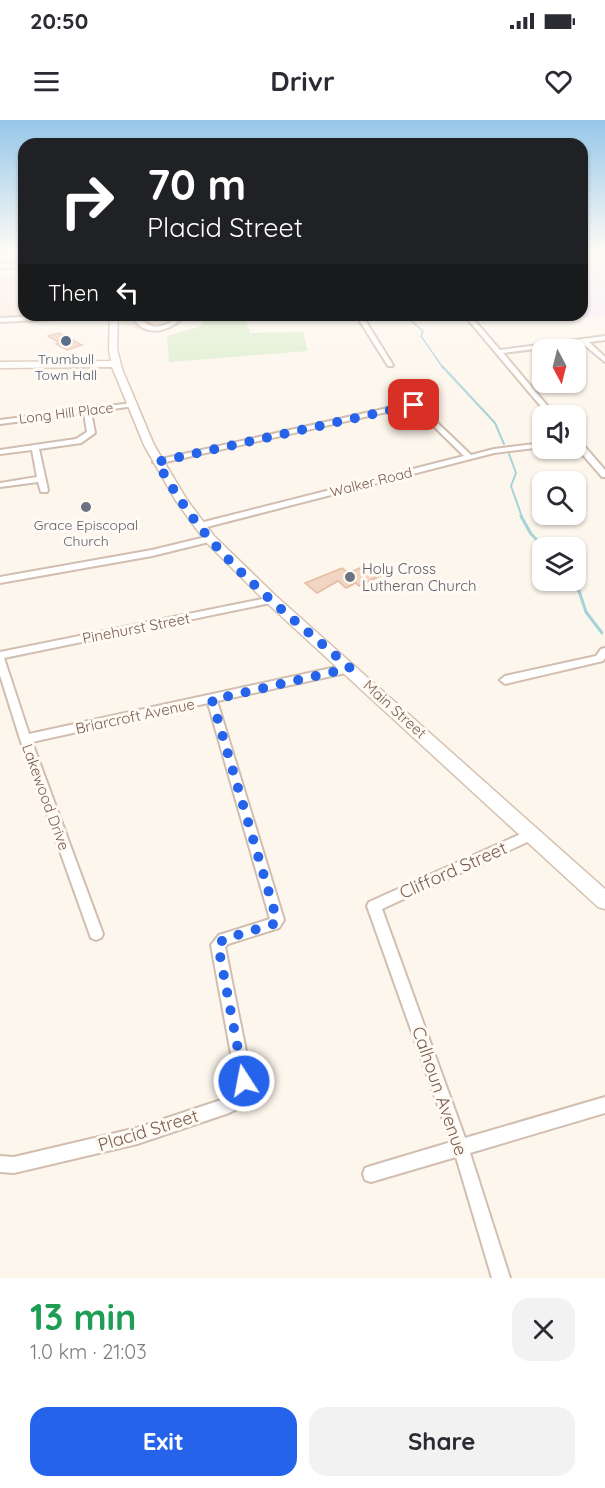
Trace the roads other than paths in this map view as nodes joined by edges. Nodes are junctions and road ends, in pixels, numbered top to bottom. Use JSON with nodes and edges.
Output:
{"nodes":[{"id":1,"x":18,"y":319,"type":"edge"},
{"id":2,"x":0,"y":320,"type":"edge"},
{"id":3,"x":114,"y":321,"type":"edge"},
{"id":4,"x":138,"y":321,"type":"edge"},
{"id":5,"x":176,"y":321,"type":"edge"},
{"id":6,"x":363,"y":321,"type":"edge"},
{"id":7,"x":472,"y":321,"type":"edge"},
{"id":8,"x":605,"y":338,"type":"edge"},
{"id":9,"x":586,"y":340,"type":"edge"},
{"id":10,"x":586,"y":342,"type":"edge"},
{"id":11,"x":532,"y":347,"type":"edge"},
{"id":12,"x":499,"y":352,"type":"junction"},
{"id":13,"x":605,"y":360,"type":"edge"},
{"id":14,"x":116,"y":363,"type":"junction"},
{"id":15,"x":0,"y":365,"type":"edge"},
{"id":16,"x":390,"y":365,"type":"dead end"},
{"id":17,"x":403,"y":393,"type":"dead end"},
{"id":18,"x":132,"y":405,"type":"junction"},
{"id":19,"x":414,"y":405,"type":"junction"},
{"id":20,"x":544,"y":405,"type":"edge"},
{"id":21,"x":87,"y":411,"type":"junction"},
{"id":22,"x":0,"y":422,"type":"edge"},
{"id":23,"x":532,"y":445,"type":"edge"},
{"id":24,"x":35,"y":447,"type":"junction"},
{"id":25,"x":0,"y":452,"type":"edge"},
{"id":26,"x":586,"y":453,"type":"edge"},
{"id":27,"x":469,"y":457,"type":"junction"},
{"id":28,"x":157,"y":462,"type":"junction"},
{"id":29,"x":605,"y":475,"type":"edge"},
{"id":30,"x":40,"y":480,"type":"junction"},
{"id":31,"x":0,"y":485,"type":"edge"},
{"id":32,"x":44,"y":490,"type":"dead end"},
{"id":33,"x":199,"y":526,"type":"junction"},
{"id":34,"x":210,"y":539,"type":"junction"},
{"id":35,"x":0,"y":580,"type":"edge"},
{"id":36,"x":272,"y":600,"type":"junction"},
{"id":37,"x":605,"y":651,"type":"edge"},
{"id":38,"x":0,"y":657,"type":"edge"},
{"id":39,"x":350,"y":668,"type":"junction"},
{"id":40,"x":505,"y":680,"type":"dead end"},
{"id":41,"x":212,"y":700,"type":"junction"},
{"id":42,"x":25,"y":739,"type":"junction"},
{"id":43,"x":532,"y":834,"type":"junction"},
{"id":44,"x":605,"y":901,"type":"edge"},
{"id":45,"x":374,"y":906,"type":"joint"},
{"id":46,"x":96,"y":933,"type":"dead end"},
{"id":47,"x":605,"y":1105,"type":"edge"},
{"id":48,"x":461,"y":1148,"type":"junction"},
{"id":49,"x":0,"y":1164,"type":"edge"},
{"id":50,"x":370,"y":1174,"type":"dead end"},
{"id":51,"x":501,"y":1278,"type":"edge"}],
"edges":[{"from":1,"to":2,"type":"street"},
{"from":3,"to":14,"type":"main road","name":"Main Street"},
{"from":4,"to":5,"type":"street"},
{"from":6,"to":16,"type":"street"},
{"from":7,"to":12,"type":"street"},
{"from":8,"to":9,"type":"street"},
{"from":10,"to":13,"type":"street"},
{"from":11,"to":12,"type":"street"},
{"from":12,"to":20,"type":"street"},
{"from":14,"to":15,"type":"main road"},
{"from":14,"to":18,"type":"main road","name":"Main Street"},
{"from":17,"to":19,"type":"street"},
{"from":18,"to":21,"type":"street","name":"Long Hill Place"},
{"from":18,"to":28,"type":"main road","name":"Main Street"},
{"from":19,"to":27,"type":"street"},
{"from":19,"to":28,"type":"street"},
{"from":21,"to":22,"type":"street","name":"Long Hill Place"},
{"from":21,"to":24,"type":"street"},
{"from":23,"to":27,"type":"street","name":"Walker Road"},
{"from":24,"to":25,"type":"street"},
{"from":24,"to":30,"type":"street"},
{"from":26,"to":29,"type":"street"},
{"from":27,"to":33,"type":"street","name":"Walker Road"},
{"from":28,"to":33,"type":"main road","name":"Main Street"},
{"from":30,"to":31,"type":"street"},
{"from":30,"to":32,"type":"street"},
{"from":33,"to":34,"type":"main road","name":"Main Street"},
{"from":34,"to":35,"type":"street"},
{"from":34,"to":36,"type":"main road","name":"Main Street"},
{"from":36,"to":38,"type":"street","name":"Pinehurst Street"},
{"from":36,"to":39,"type":"main road","name":"Main Street"},
{"from":37,"to":40,"type":"street"},
{"from":38,"to":42,"type":"street","name":"Lakewood Drive"},
{"from":39,"to":41,"type":"street","name":"Briarcroft Avenue"},
{"from":39,"to":43,"type":"main road","name":"Main Street"},
{"from":41,"to":42,"type":"street","name":"Briarcroft Avenue"},
{"from":41,"to":49,"type":"street","name":"Placid Street"},
{"from":42,"to":46,"type":"street","name":"Lakewood Drive"},
{"from":43,"to":44,"type":"main road","name":"Main Street"},
{"from":43,"to":45,"type":"street","name":"Clifford Street"},
{"from":45,"to":48,"type":"street","name":"Calhoun Avenue"},
{"from":47,"to":48,"type":"street"},
{"from":48,"to":50,"type":"street"},
{"from":48,"to":51,"type":"street","name":"Calhoun Avenue"}]}
